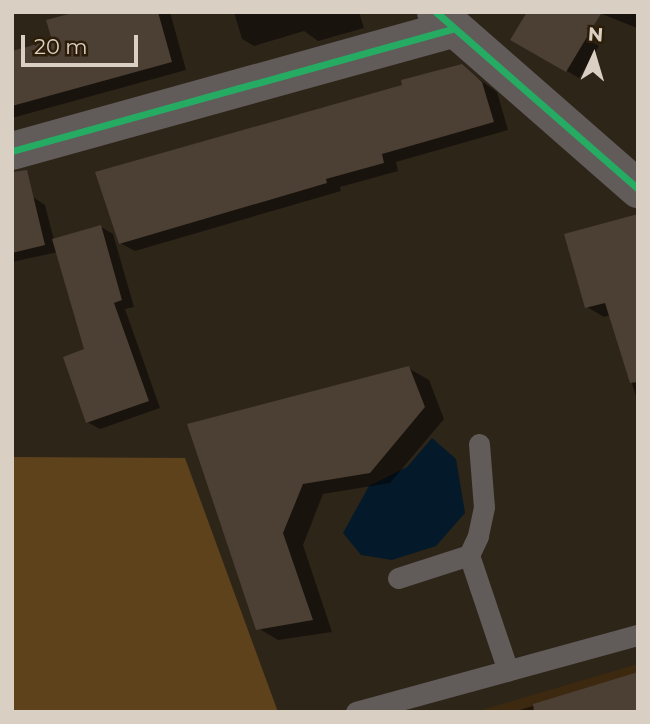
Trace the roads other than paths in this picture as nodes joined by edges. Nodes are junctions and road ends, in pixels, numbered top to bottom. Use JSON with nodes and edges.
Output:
{"nodes":[{"id":1,"x":444,"y":21,"type":"edge"},
{"id":2,"x":12,"y":151,"type":"edge"},
{"id":3,"x":638,"y":189,"type":"edge"},
{"id":4,"x":479,"y":444,"type":"dead end"},
{"id":5,"x":469,"y":555,"type":"junction"},
{"id":6,"x":398,"y":578,"type":"dead end"},
{"id":7,"x":638,"y":635,"type":"edge"},
{"id":8,"x":508,"y":671,"type":"junction"},
{"id":9,"x":356,"y":712,"type":"edge"}],
"edges":[{"from":1,"to":2,"type":"street"},
{"from":1,"to":3,"type":"street"},
{"from":4,"to":5,"type":"lane"},
{"from":5,"to":6,"type":"lane"},
{"from":5,"to":8,"type":"lane"},
{"from":7,"to":8,"type":"lane"},
{"from":8,"to":9,"type":"lane"}]}
